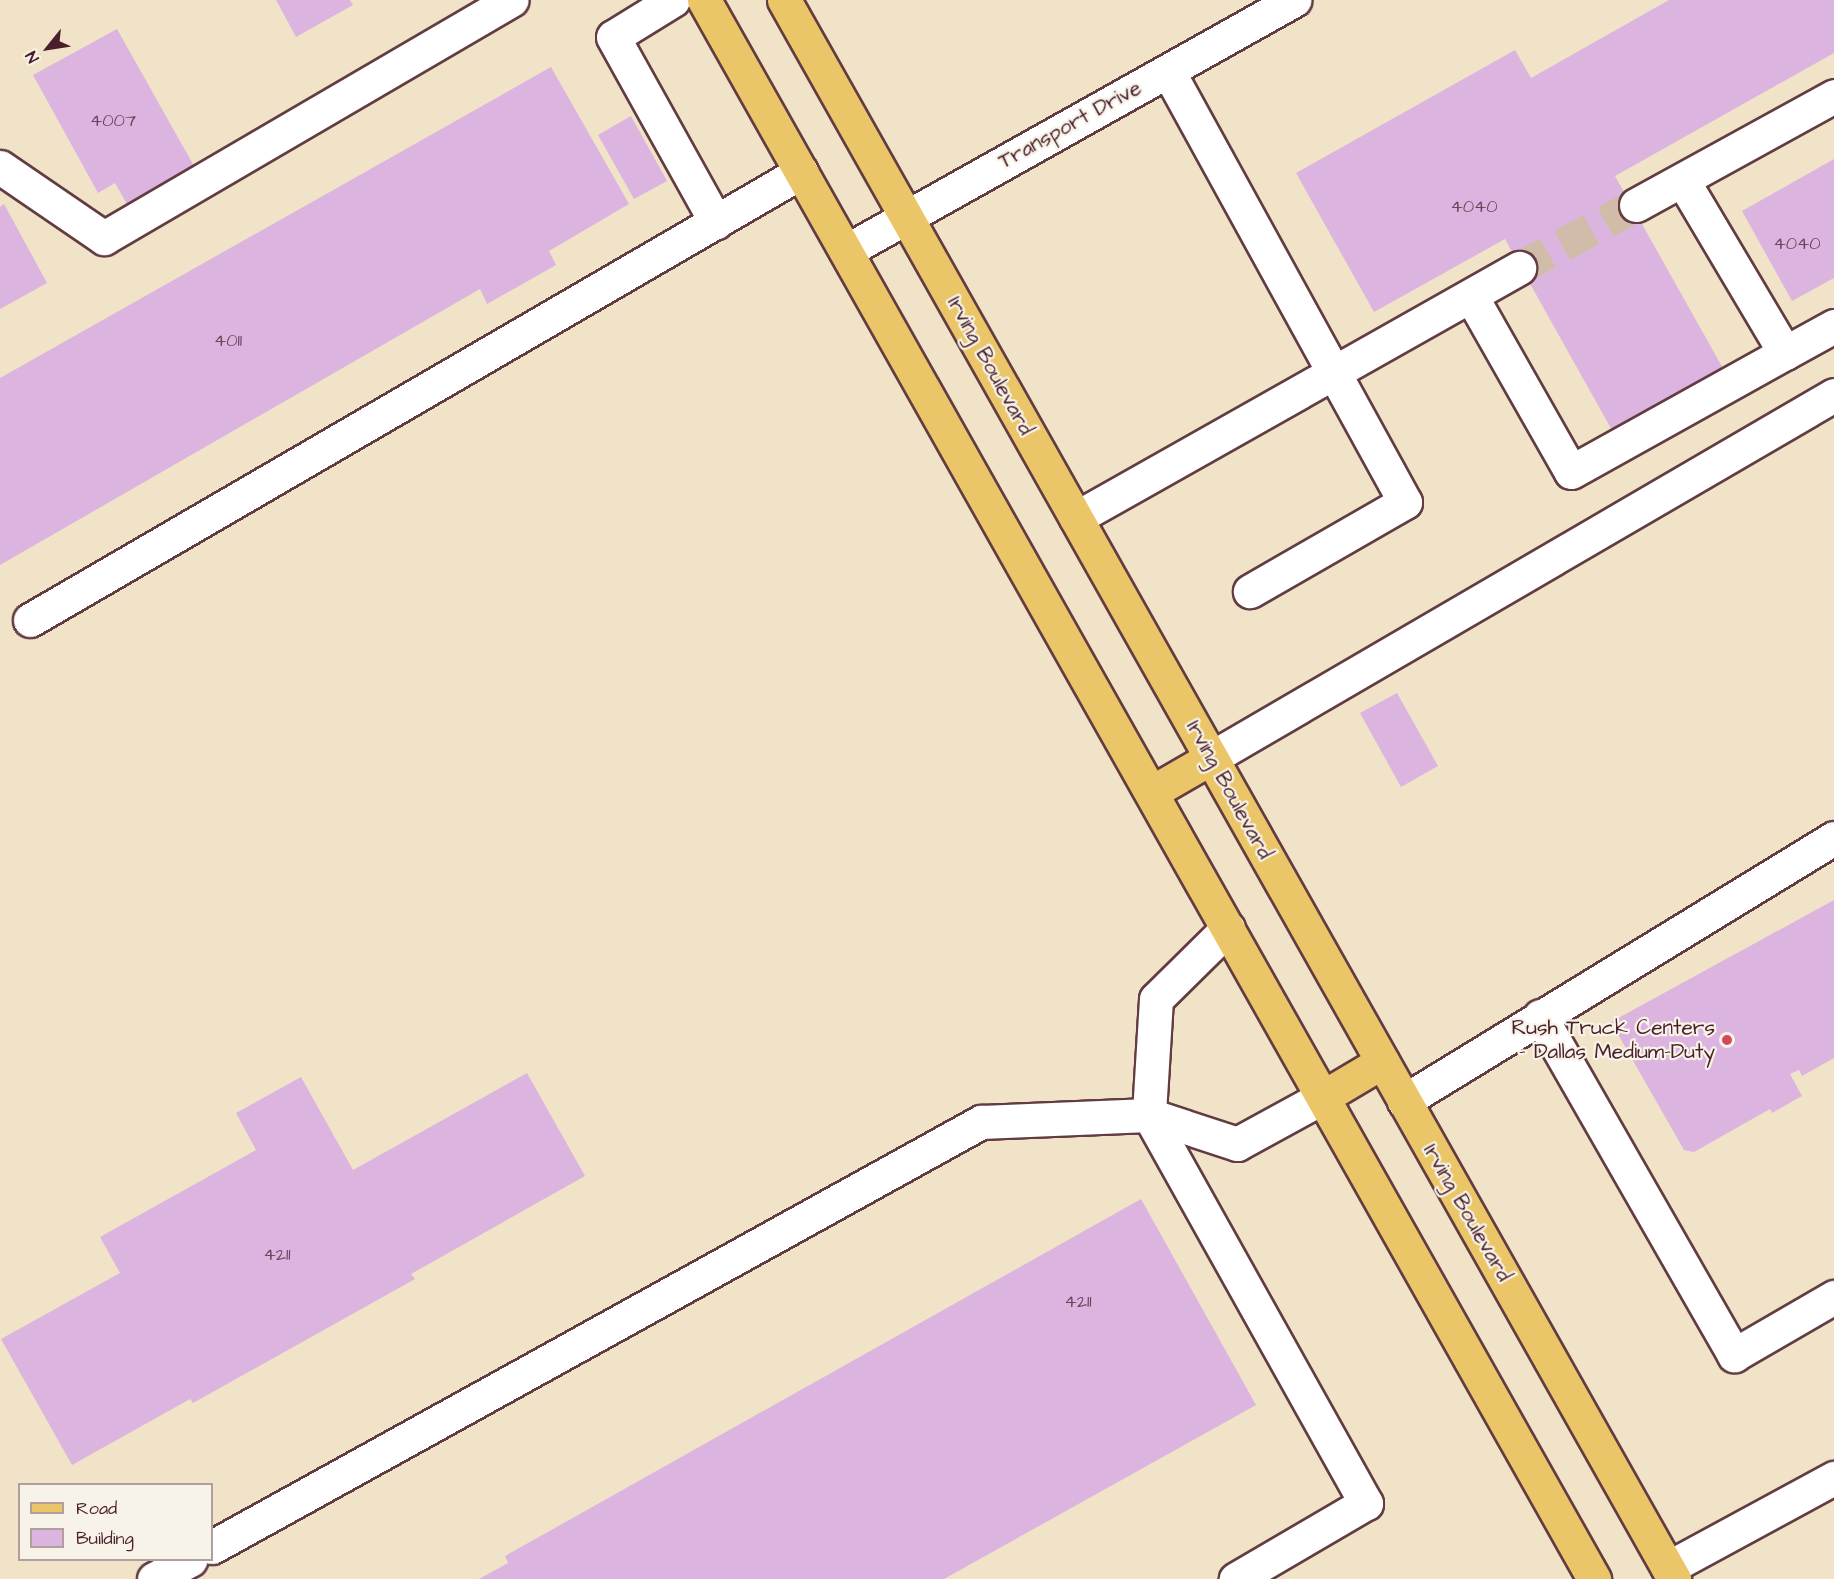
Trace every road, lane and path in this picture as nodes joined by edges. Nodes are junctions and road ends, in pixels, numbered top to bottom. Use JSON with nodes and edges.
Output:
{"nodes":[{"id":1,"x":512,"y":0,"type":"edge"},
{"id":2,"x":673,"y":0,"type":"edge"},
{"id":3,"x":704,"y":0,"type":"edge"},
{"id":4,"x":784,"y":0,"type":"edge"},
{"id":5,"x":1294,"y":0,"type":"edge"},
{"id":6,"x":1168,"y":71,"type":"junction"},
{"id":7,"x":1834,"y":96,"type":"edge"},
{"id":8,"x":0,"y":167,"type":"edge"},
{"id":9,"x":801,"y":172,"type":"junction"},
{"id":10,"x":1683,"y":181,"type":"junction"},
{"id":11,"x":1636,"y":205,"type":"tunnel mouth"},
{"id":12,"x":906,"y":217,"type":"junction"},
{"id":13,"x":716,"y":222,"type":"junction"},
{"id":14,"x":846,"y":251,"type":"junction"},
{"id":15,"x":1519,"y":268,"type":"tunnel mouth"},
{"id":16,"x":1471,"y":296,"type":"junction"},
{"id":17,"x":1834,"y":326,"type":"edge"},
{"id":18,"x":1785,"y":353,"type":"junction"},
{"id":19,"x":1335,"y":372,"type":"junction"},
{"id":20,"x":1834,"y":395,"type":"edge"},
{"id":21,"x":1076,"y":518,"type":"junction"},
{"id":22,"x":1250,"y":591,"type":"dead end"},
{"id":23,"x":30,"y":620,"type":"dead end"},
{"id":24,"x":1211,"y":758,"type":"junction"},
{"id":25,"x":1152,"y":792,"type":"junction"},
{"id":26,"x":1834,"y":838,"type":"edge"},
{"id":27,"x":1228,"y":928,"type":"junction"},
{"id":28,"x":1540,"y":1016,"type":"junction"},
{"id":29,"x":1382,"y":1062,"type":"junction"},
{"id":30,"x":1323,"y":1097,"type":"junction"},
{"id":31,"x":1404,"y":1101,"type":"junction"},
{"id":32,"x":1149,"y":1115,"type":"junction"},
{"id":33,"x":1834,"y":1297,"type":"edge"},
{"id":34,"x":1834,"y":1479,"type":"edge"},
{"id":35,"x":213,"y":1546,"type":"edge"},
{"id":36,"x":188,"y":1561,"type":"edge"},
{"id":37,"x":1671,"y":1574,"type":"edge"},
{"id":38,"x":154,"y":1579,"type":"edge"},
{"id":39,"x":1236,"y":1579,"type":"edge"},
{"id":40,"x":1594,"y":1579,"type":"edge"}],
"edges":[{"from":1,"to":8,"type":"street"},
{"from":2,"to":13,"type":"street"},
{"from":3,"to":9,"type":"main road"},
{"from":4,"to":12,"type":"main road","name":"Irving Boulevard"},
{"from":5,"to":6,"type":"street","name":"Transport Drive"},
{"from":6,"to":12,"type":"street","name":"Transport Drive"},
{"from":6,"to":19,"type":"street"},
{"from":7,"to":10,"type":"street"},
{"from":9,"to":13,"type":"street"},
{"from":9,"to":14,"type":"main road"},
{"from":10,"to":11,"type":"street"},
{"from":10,"to":18,"type":"street"},
{"from":12,"to":14,"type":"street","name":"Transport Drive"},
{"from":12,"to":21,"type":"main road","name":"Irving Boulevard"},
{"from":13,"to":23,"type":"street"},
{"from":14,"to":25,"type":"main road"},
{"from":15,"to":16,"type":"street"},
{"from":16,"to":18,"type":"street"},
{"from":16,"to":19,"type":"street"},
{"from":17,"to":18,"type":"street"},
{"from":19,"to":21,"type":"street"},
{"from":19,"to":22,"type":"street"},
{"from":20,"to":24,"type":"street"},
{"from":21,"to":24,"type":"main road","name":"Irving Boulevard"},
{"from":24,"to":25,"type":"main road"},
{"from":24,"to":29,"type":"main road","name":"Irving Boulevard"},
{"from":25,"to":27,"type":"main road"},
{"from":26,"to":28,"type":"street"},
{"from":27,"to":30,"type":"main road"},
{"from":27,"to":32,"type":"street"},
{"from":28,"to":31,"type":"street"},
{"from":28,"to":33,"type":"street"},
{"from":29,"to":30,"type":"main road"},
{"from":29,"to":31,"type":"main road","name":"Irving Boulevard"},
{"from":30,"to":32,"type":"street"},
{"from":30,"to":40,"type":"main road"},
{"from":31,"to":37,"type":"main road","name":"Irving Boulevard"},
{"from":32,"to":35,"type":"street"},
{"from":32,"to":39,"type":"street"},
{"from":34,"to":37,"type":"street"},
{"from":36,"to":38,"type":"street"}]}
